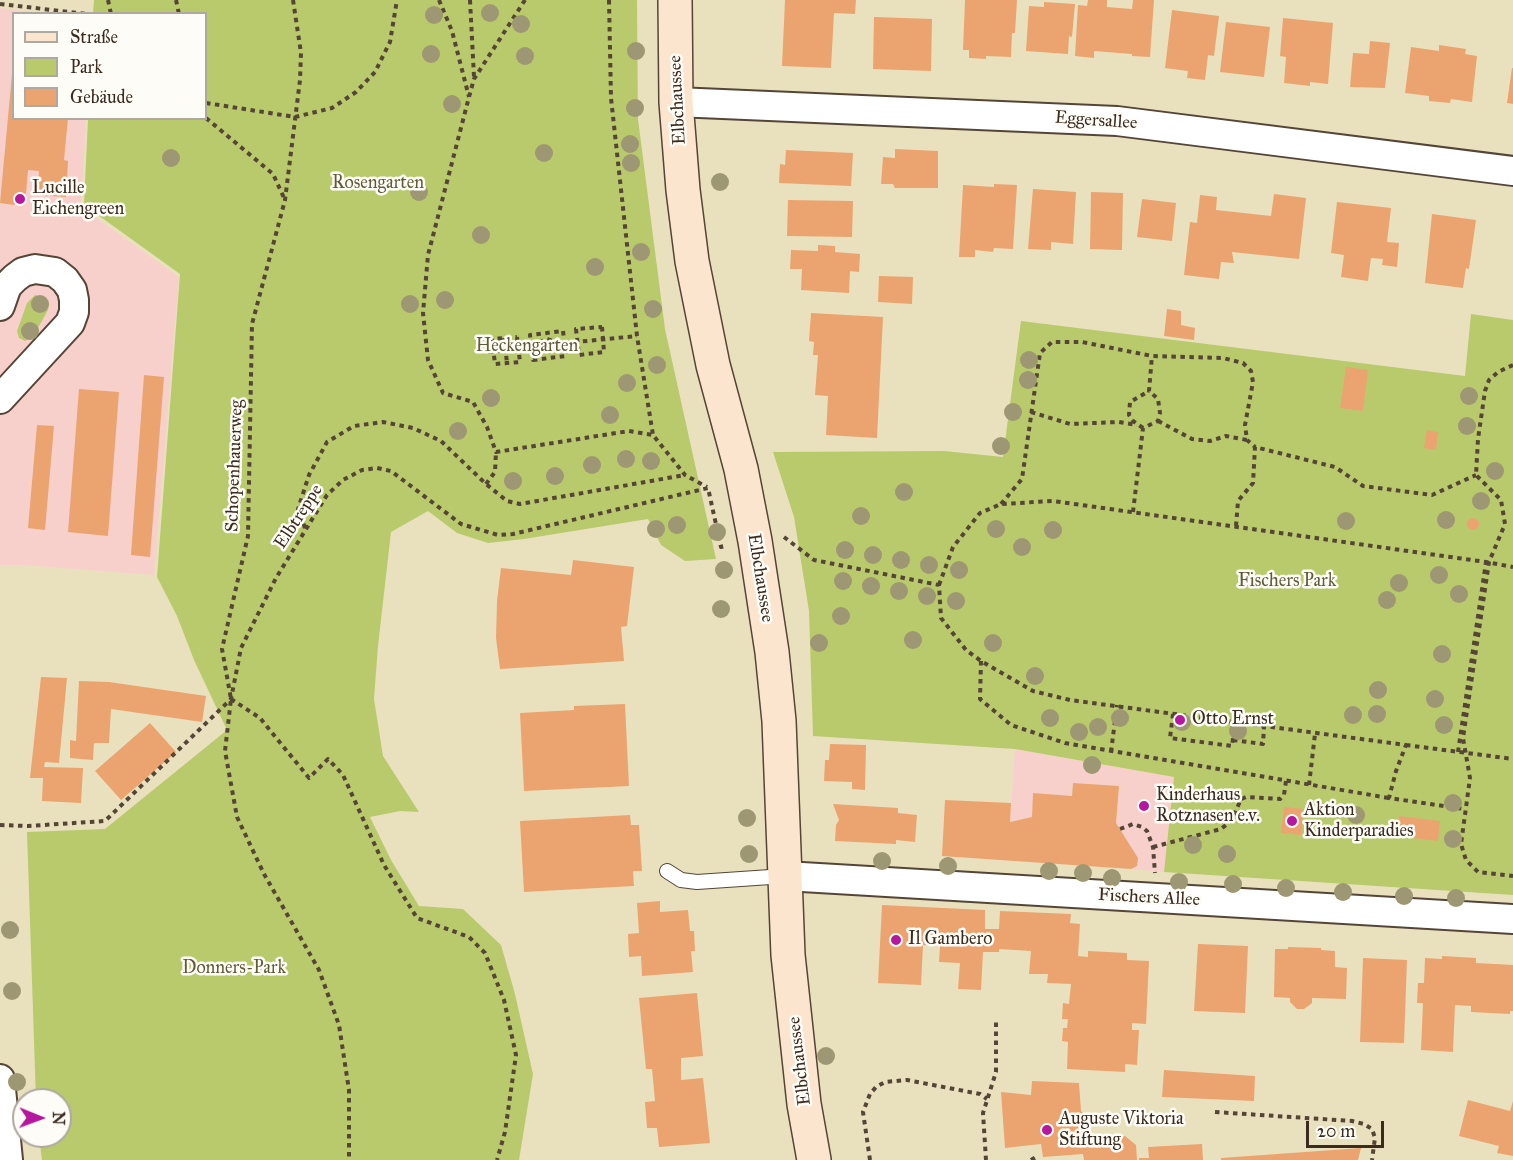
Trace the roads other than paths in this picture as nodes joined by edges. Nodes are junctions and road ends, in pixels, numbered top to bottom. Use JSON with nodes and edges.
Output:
{"nodes":[{"id":1,"x":675,"y":0,"type":"edge"},
{"id":2,"x":676,"y":102,"type":"junction"},
{"id":3,"x":1513,"y":171,"type":"edge"},
{"id":4,"x":2,"y":289,"type":"edge"},
{"id":5,"x":0,"y":399,"type":"edge"},
{"id":6,"x":667,"y":871,"type":"dead end"},
{"id":7,"x":784,"y":876,"type":"junction"},
{"id":8,"x":1513,"y":919,"type":"edge"},
{"id":9,"x":0,"y":1079,"type":"edge"},
{"id":10,"x":8,"y":1160,"type":"edge"},
{"id":11,"x":814,"y":1160,"type":"edge"}],
"edges":[{"from":1,"to":2,"type":"main road","name":"Elbchaussee"},
{"from":2,"to":3,"type":"street","name":"Eggersallee"},
{"from":2,"to":7,"type":"main road","name":"Elbchaussee"},
{"from":4,"to":5,"type":"street"},
{"from":6,"to":7,"type":"lane"},
{"from":7,"to":8,"type":"street","name":"Fischers Allee"},
{"from":7,"to":11,"type":"main road","name":"Elbchaussee"},
{"from":9,"to":10,"type":"street"}]}
